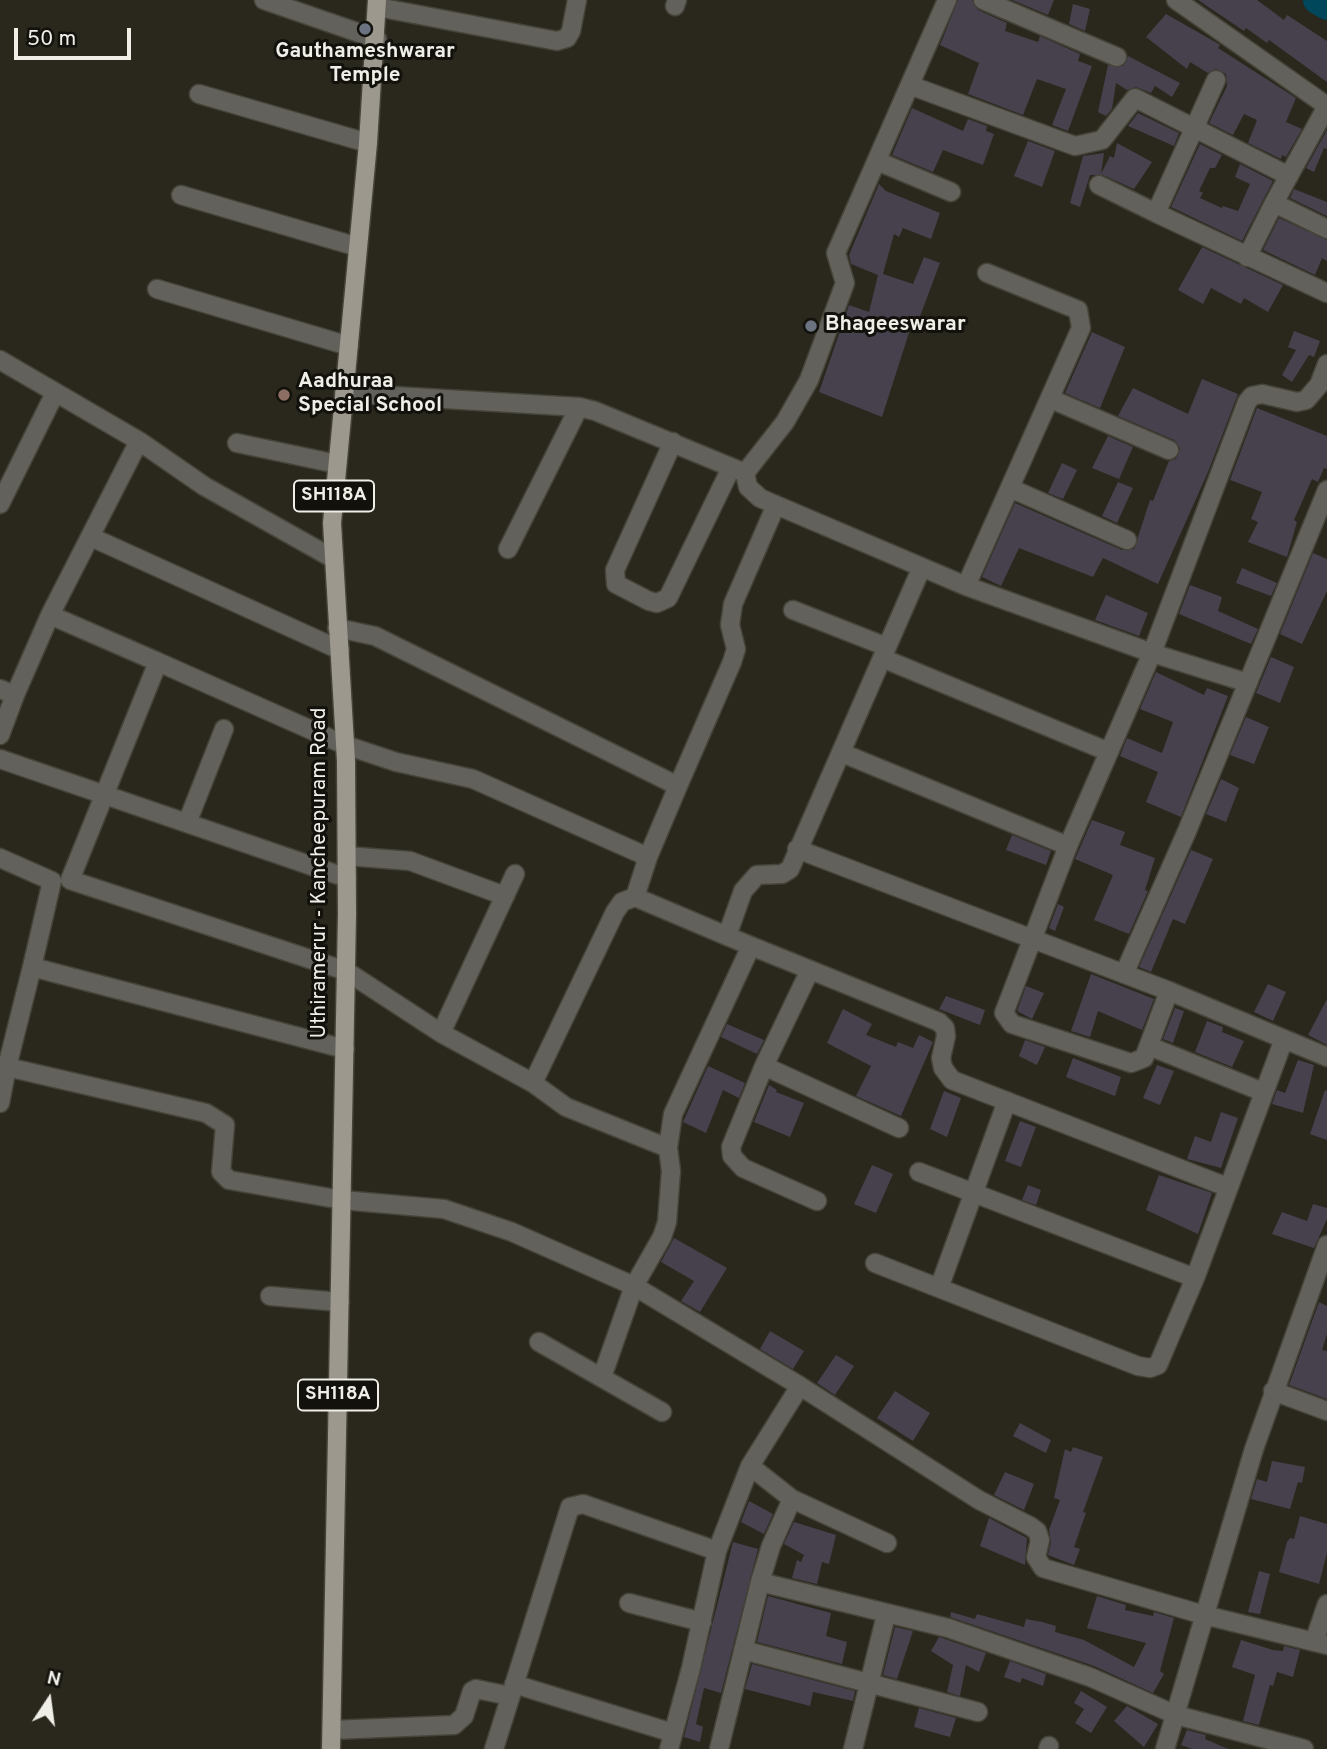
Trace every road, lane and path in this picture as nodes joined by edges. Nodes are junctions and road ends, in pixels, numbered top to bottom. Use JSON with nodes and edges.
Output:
{"nodes":[{"id":1,"x":264,"y":0,"type":"edge"},
{"id":2,"x":577,"y":0,"type":"edge"},
{"id":3,"x":947,"y":0,"type":"edge"},
{"id":4,"x":983,"y":0,"type":"edge"},
{"id":5,"x":1176,"y":0,"type":"edge"},
{"id":6,"x":377,"y":3,"type":"edge"},
{"id":7,"x":377,"y":39,"type":"junction"},
{"id":8,"x":1116,"y":57,"type":"dead end"},
{"id":9,"x":1216,"y":80,"type":"dead end"},
{"id":10,"x":912,"y":86,"type":"junction"},
{"id":11,"x":199,"y":94,"type":"dead end"},
{"id":12,"x":1327,"y":106,"type":"edge"},
{"id":13,"x":1196,"y":128,"type":"junction"},
{"id":14,"x":368,"y":143,"type":"junction"},
{"id":15,"x":877,"y":161,"type":"junction"},
{"id":16,"x":1289,"y":176,"type":"junction"},
{"id":17,"x":1099,"y":185,"type":"dead end"},
{"id":18,"x":951,"y":192,"type":"dead end"},
{"id":19,"x":181,"y":195,"type":"dead end"},
{"id":20,"x":1274,"y":204,"type":"junction"},
{"id":21,"x":1156,"y":213,"type":"junction"},
{"id":22,"x":1327,"y":229,"type":"edge"},
{"id":23,"x":358,"y":247,"type":"junction"},
{"id":24,"x":1247,"y":257,"type":"junction"},
{"id":25,"x":987,"y":273,"type":"dead end"},
{"id":26,"x":157,"y":289,"type":"dead end"},
{"id":27,"x":1327,"y":293,"type":"edge"},
{"id":28,"x":349,"y":346,"type":"junction"},
{"id":29,"x":0,"y":359,"type":"edge"},
{"id":30,"x":1327,"y":364,"type":"edge"},
{"id":31,"x":1323,"y":386,"type":"edge"},
{"id":32,"x":55,"y":393,"type":"junction"},
{"id":33,"x":344,"y":393,"type":"junction"},
{"id":34,"x":1051,"y":399,"type":"junction"},
{"id":35,"x":579,"y":407,"type":"junction"},
{"id":36,"x":139,"y":441,"type":"junction"},
{"id":37,"x":673,"y":442,"type":"junction"},
{"id":38,"x":237,"y":443,"type":"dead end"},
{"id":39,"x":1169,"y":450,"type":"dead end"},
{"id":40,"x":337,"y":464,"type":"junction"},
{"id":41,"x":738,"y":471,"type":"junction"},
{"id":42,"x":1010,"y":488,"type":"junction"},
{"id":43,"x":1327,"y":490,"type":"edge"},
{"id":44,"x":0,"y":504,"type":"edge"},
{"id":45,"x":776,"y":505,"type":"junction"},
{"id":46,"x":91,"y":537,"type":"junction"},
{"id":47,"x":1127,"y":540,"type":"dead end"},
{"id":48,"x":508,"y":549,"type":"dead end"},
{"id":49,"x":334,"y":559,"type":"junction"},
{"id":50,"x":921,"y":569,"type":"junction"},
{"id":51,"x":966,"y":586,"type":"junction"},
{"id":52,"x":793,"y":610,"type":"dead end"},
{"id":53,"x":50,"y":615,"type":"junction"},
{"id":54,"x":337,"y":628,"type":"junction"},
{"id":55,"x":340,"y":650,"type":"junction"},
{"id":56,"x":885,"y":652,"type":"junction"},
{"id":57,"x":1152,"y":653,"type":"junction"},
{"id":58,"x":158,"y":662,"type":"junction"},
{"id":59,"x":1248,"y":683,"type":"junction"},
{"id":60,"x":8,"y":692,"type":"edge"},
{"id":61,"x":225,"y":729,"type":"dead end"},
{"id":62,"x":0,"y":735,"type":"edge"},
{"id":63,"x":345,"y":745,"type":"junction"},
{"id":64,"x":1109,"y":752,"type":"junction"},
{"id":65,"x":842,"y":753,"type":"junction"},
{"id":66,"x":0,"y":759,"type":"edge"},
{"id":67,"x":678,"y":786,"type":"junction"},
{"id":68,"x":102,"y":795,"type":"junction"},
{"id":69,"x":187,"y":823,"type":"junction"},
{"id":70,"x":1068,"y":846,"type":"junction"},
{"id":71,"x":797,"y":849,"type":"junction"},
{"id":72,"x":347,"y":856,"type":"junction"},
{"id":73,"x":648,"y":857,"type":"junction"},
{"id":74,"x":0,"y":858,"type":"edge"},
{"id":75,"x":515,"y":874,"type":"dead end"},
{"id":76,"x":347,"y":878,"type":"junction"},
{"id":77,"x":61,"y":881,"type":"junction"},
{"id":78,"x":505,"y":896,"type":"junction"},
{"id":79,"x":635,"y":897,"type":"junction"},
{"id":80,"x":727,"y":936,"type":"junction"},
{"id":81,"x":1034,"y":941,"type":"junction"},
{"id":82,"x":751,"y":946,"type":"junction"},
{"id":83,"x":32,"y":967,"type":"junction"},
{"id":84,"x":810,"y":970,"type":"junction"},
{"id":85,"x":346,"y":971,"type":"junction"},
{"id":86,"x":1124,"y":974,"type":"junction"},
{"id":87,"x":1168,"y":992,"type":"junction"},
{"id":88,"x":441,"y":1033,"type":"junction"},
{"id":89,"x":1284,"y":1039,"type":"junction"},
{"id":90,"x":345,"y":1045,"type":"junction"},
{"id":91,"x":1149,"y":1046,"type":"junction"},
{"id":92,"x":1327,"y":1057,"type":"edge"},
{"id":93,"x":4,"y":1066,"type":"edge"},
{"id":94,"x":764,"y":1066,"type":"junction"},
{"id":95,"x":533,"y":1083,"type":"junction"},
{"id":96,"x":1263,"y":1092,"type":"junction"},
{"id":97,"x":1007,"y":1101,"type":"junction"},
{"id":98,"x":0,"y":1103,"type":"edge"},
{"id":99,"x":899,"y":1128,"type":"dead end"},
{"id":100,"x":668,"y":1149,"type":"junction"},
{"id":101,"x":919,"y":1172,"type":"dead end"},
{"id":102,"x":1227,"y":1187,"type":"junction"},
{"id":103,"x":973,"y":1193,"type":"junction"},
{"id":104,"x":342,"y":1200,"type":"junction"},
{"id":105,"x":817,"y":1201,"type":"dead end"},
{"id":106,"x":1327,"y":1245,"type":"edge"},
{"id":107,"x":875,"y":1263,"type":"dead end"},
{"id":108,"x":1195,"y":1278,"type":"junction"},
{"id":109,"x":634,"y":1286,"type":"junction"},
{"id":110,"x":939,"y":1288,"type":"junction"},
{"id":111,"x":1319,"y":1291,"type":"edge"},
{"id":112,"x":270,"y":1296,"type":"dead end"},
{"id":113,"x":340,"y":1303,"type":"junction"},
{"id":114,"x":539,"y":1342,"type":"dead end"},
{"id":115,"x":601,"y":1377,"type":"junction"},
{"id":116,"x":800,"y":1386,"type":"junction"},
{"id":117,"x":1273,"y":1391,"type":"junction"},
{"id":118,"x":1327,"y":1411,"type":"edge"},
{"id":119,"x":662,"y":1412,"type":"dead end"},
{"id":120,"x":750,"y":1465,"type":"junction"},
{"id":121,"x":792,"y":1499,"type":"junction"},
{"id":122,"x":887,"y":1543,"type":"dead end"},
{"id":123,"x":717,"y":1551,"type":"junction"},
{"id":124,"x":760,"y":1582,"type":"junction"},
{"id":125,"x":629,"y":1602,"type":"dead end"},
{"id":126,"x":1327,"y":1604,"type":"edge"},
{"id":127,"x":886,"y":1615,"type":"junction"},
{"id":128,"x":1204,"y":1615,"type":"junction"},
{"id":129,"x":702,"y":1622,"type":"junction"},
{"id":130,"x":1321,"y":1643,"type":"edge"},
{"id":131,"x":743,"y":1650,"type":"junction"},
{"id":132,"x":869,"y":1683,"type":"junction"},
{"id":133,"x":512,"y":1690,"type":"junction"},
{"id":134,"x":978,"y":1712,"type":"dead end"},
{"id":135,"x":1176,"y":1715,"type":"junction"},
{"id":136,"x":332,"y":1730,"type":"junction"},
{"id":137,"x":671,"y":1741,"type":"edge"},
{"id":138,"x":854,"y":1747,"type":"edge"},
{"id":139,"x":331,"y":1749,"type":"edge"},
{"id":140,"x":494,"y":1749,"type":"edge"},
{"id":141,"x":719,"y":1749,"type":"edge"},
{"id":142,"x":872,"y":1749,"type":"edge"},
{"id":143,"x":1165,"y":1749,"type":"edge"},
{"id":144,"x":1304,"y":1749,"type":"edge"}],
"edges":[{"from":1,"to":7,"type":"street"},
{"from":2,"to":6,"type":"street"},
{"from":3,"to":10,"type":"street"},
{"from":4,"to":8,"type":"street"},
{"from":5,"to":12,"type":"street"},
{"from":6,"to":7,"type":"main road","name":"Uthiramerur - Kancheepuram Road","number":"SH118A"},
{"from":7,"to":14,"type":"main road","name":"Uthiramerur - Kancheepuram Road","number":"SH118A"},
{"from":9,"to":13,"type":"street"},
{"from":10,"to":13,"type":"street"},
{"from":10,"to":15,"type":"street"},
{"from":11,"to":14,"type":"street"},
{"from":12,"to":16,"type":"street"},
{"from":13,"to":16,"type":"street"},
{"from":13,"to":21,"type":"street"},
{"from":14,"to":23,"type":"main road","name":"Uthiramerur - Kancheepuram Road","number":"SH118A"},
{"from":15,"to":18,"type":"street"},
{"from":15,"to":41,"type":"street"},
{"from":16,"to":20,"type":"street"},
{"from":17,"to":21,"type":"street"},
{"from":19,"to":23,"type":"street"},
{"from":20,"to":22,"type":"street"},
{"from":20,"to":24,"type":"street"},
{"from":21,"to":24,"type":"street"},
{"from":23,"to":28,"type":"main road","name":"Uthiramerur - Kancheepuram Road","number":"SH118A"},
{"from":24,"to":27,"type":"street"},
{"from":25,"to":34,"type":"street"},
{"from":26,"to":28,"type":"street"},
{"from":28,"to":33,"type":"main road","name":"Uthiramerur - Kancheepuram Road","number":"SH118A"},
{"from":29,"to":32,"type":"street"},
{"from":30,"to":31,"type":"street"},
{"from":31,"to":57,"type":"street"},
{"from":32,"to":36,"type":"street"},
{"from":32,"to":44,"type":"street"},
{"from":33,"to":35,"type":"street"},
{"from":33,"to":40,"type":"main road","name":"Uthiramerur - Kancheepuram Road","number":"SH118A"},
{"from":34,"to":39,"type":"street"},
{"from":34,"to":42,"type":"street"},
{"from":35,"to":37,"type":"street"},
{"from":35,"to":48,"type":"street"},
{"from":36,"to":46,"type":"street"},
{"from":36,"to":49,"type":"street"},
{"from":37,"to":41,"type":"street"},
{"from":37,"to":41,"type":"street"},
{"from":38,"to":40,"type":"street"},
{"from":40,"to":49,"type":"main road","name":"Uthiramerur - Kancheepuram Road","number":"SH118A"},
{"from":41,"to":45,"type":"street"},
{"from":42,"to":47,"type":"street"},
{"from":42,"to":51,"type":"street"},
{"from":43,"to":59,"type":"street"},
{"from":45,"to":50,"type":"street"},
{"from":45,"to":67,"type":"street"},
{"from":46,"to":53,"type":"street"},
{"from":46,"to":55,"type":"street"},
{"from":49,"to":54,"type":"main road","name":"Uthiramerur - Kancheepuram Road","number":"SH118A"},
{"from":50,"to":51,"type":"street"},
{"from":50,"to":56,"type":"street"},
{"from":51,"to":57,"type":"street"},
{"from":52,"to":56,"type":"street"},
{"from":53,"to":58,"type":"street"},
{"from":53,"to":60,"type":"street"},
{"from":54,"to":55,"type":"main road","name":"Uthiramerur - Kancheepuram Road","number":"SH118A"},
{"from":54,"to":67,"type":"street"},
{"from":55,"to":63,"type":"main road","name":"Uthiramerur - Kancheepuram Road","number":"SH118A"},
{"from":56,"to":64,"type":"street"},
{"from":56,"to":65,"type":"street"},
{"from":57,"to":59,"type":"street"},
{"from":57,"to":64,"type":"street"},
{"from":58,"to":63,"type":"street"},
{"from":58,"to":68,"type":"street"},
{"from":59,"to":86,"type":"street"},
{"from":60,"to":62,"type":"street"},
{"from":61,"to":69,"type":"street"},
{"from":63,"to":72,"type":"main road","name":"Uthiramerur - Kancheepuram Road","number":"SH118A"},
{"from":63,"to":73,"type":"street"},
{"from":64,"to":70,"type":"street"},
{"from":65,"to":70,"type":"street"},
{"from":65,"to":71,"type":"street"},
{"from":66,"to":68,"type":"street"},
{"from":67,"to":73,"type":"street"},
{"from":68,"to":69,"type":"street"},
{"from":68,"to":77,"type":"street"},
{"from":69,"to":76,"type":"street"},
{"from":70,"to":81,"type":"street"},
{"from":71,"to":80,"type":"street"},
{"from":71,"to":81,"type":"street"},
{"from":72,"to":76,"type":"main road","name":"Uthiramerur - Kancheepuram Road","number":"SH118A"},
{"from":72,"to":78,"type":"street"},
{"from":73,"to":79,"type":"street"},
{"from":74,"to":77,"type":"street"},
{"from":75,"to":78,"type":"street"},
{"from":76,"to":85,"type":"main road","name":"Uthiramerur - Kancheepuram Road","number":"SH118A"},
{"from":77,"to":83,"type":"street"},
{"from":77,"to":85,"type":"street"},
{"from":78,"to":88,"type":"street"},
{"from":79,"to":80,"type":"street"},
{"from":79,"to":95,"type":"street"},
{"from":80,"to":82,"type":"street"},
{"from":81,"to":86,"type":"street"},
{"from":81,"to":91,"type":"street"},
{"from":82,"to":84,"type":"street"},
{"from":82,"to":100,"type":"street"},
{"from":83,"to":90,"type":"street"},
{"from":83,"to":93,"type":"street"},
{"from":84,"to":94,"type":"street"},
{"from":84,"to":97,"type":"street"},
{"from":85,"to":88,"type":"street"},
{"from":85,"to":90,"type":"main road","name":"Uthiramerur - Kancheepuram Road","number":"SH118A"},
{"from":86,"to":87,"type":"street"},
{"from":87,"to":89,"type":"street"},
{"from":87,"to":91,"type":"street"},
{"from":88,"to":95,"type":"street"},
{"from":89,"to":92,"type":"street"},
{"from":89,"to":96,"type":"street"},
{"from":90,"to":104,"type":"main road","name":"Uthiramerur - Kancheepuram Road","number":"SH118A"},
{"from":91,"to":96,"type":"street"},
{"from":93,"to":98,"type":"street"},
{"from":93,"to":104,"type":"street"},
{"from":94,"to":99,"type":"street"},
{"from":94,"to":105,"type":"street"},
{"from":95,"to":100,"type":"street"},
{"from":96,"to":102,"type":"street"},
{"from":97,"to":102,"type":"street"},
{"from":97,"to":103,"type":"street"},
{"from":100,"to":109,"type":"street"},
{"from":101,"to":103,"type":"street"},
{"from":102,"to":108,"type":"street"},
{"from":103,"to":108,"type":"street"},
{"from":103,"to":110,"type":"street"},
{"from":104,"to":109,"type":"street"},
{"from":104,"to":113,"type":"main road","name":"Uthiramerur - Kancheepuram Road","number":"SH118A"},
{"from":106,"to":111,"type":"street"},
{"from":107,"to":110,"type":"street"},
{"from":108,"to":110,"type":"street"},
{"from":109,"to":115,"type":"street"},
{"from":109,"to":116,"type":"street"},
{"from":111,"to":117,"type":"street"},
{"from":112,"to":113,"type":"street"},
{"from":113,"to":136,"type":"main road","name":"Uthiramerur - Kancheepuram Road","number":"SH118A"},
{"from":114,"to":115,"type":"street"},
{"from":115,"to":119,"type":"street"},
{"from":116,"to":120,"type":"street"},
{"from":116,"to":128,"type":"street"},
{"from":117,"to":118,"type":"street"},
{"from":117,"to":128,"type":"street"},
{"from":120,"to":121,"type":"street"},
{"from":120,"to":123,"type":"street"},
{"from":121,"to":122,"type":"street"},
{"from":121,"to":124,"type":"street"},
{"from":123,"to":129,"type":"street"},
{"from":123,"to":133,"type":"street"},
{"from":124,"to":127,"type":"street"},
{"from":124,"to":131,"type":"street"},
{"from":125,"to":129,"type":"street"},
{"from":126,"to":130,"type":"street"},
{"from":127,"to":132,"type":"street"},
{"from":127,"to":135,"type":"street"},
{"from":128,"to":130,"type":"street"},
{"from":128,"to":135,"type":"street"},
{"from":129,"to":137,"type":"street"},
{"from":131,"to":132,"type":"street"},
{"from":131,"to":141,"type":"street"},
{"from":132,"to":134,"type":"street"},
{"from":132,"to":138,"type":"street"},
{"from":133,"to":136,"type":"street"},
{"from":133,"to":137,"type":"street"},
{"from":133,"to":140,"type":"street"},
{"from":135,"to":143,"type":"street"},
{"from":135,"to":144,"type":"street"},
{"from":136,"to":139,"type":"main road","name":"Uthiramerur - Kancheepuram Road","number":"SH118A"},
{"from":138,"to":142,"type":"street"}]}
